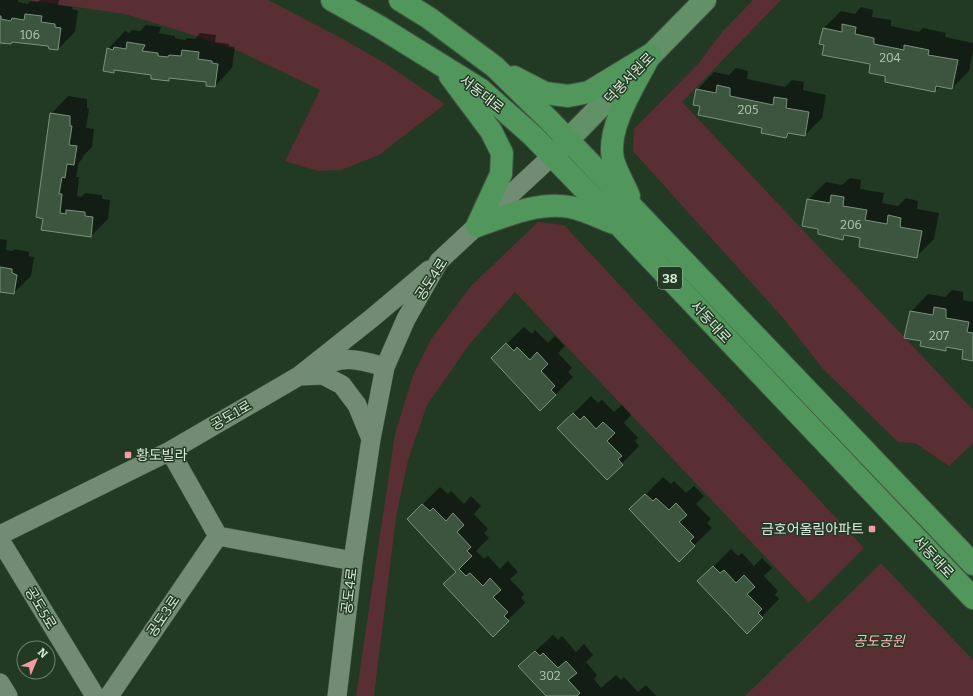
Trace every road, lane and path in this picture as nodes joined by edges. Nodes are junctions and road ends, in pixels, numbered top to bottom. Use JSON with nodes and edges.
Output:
{"nodes":[{"id":1,"x":332,"y":0,"type":"edge"},
{"id":2,"x":400,"y":0,"type":"edge"},
{"id":3,"x":705,"y":0,"type":"edge"},
{"id":4,"x":650,"y":56,"type":"junction"},
{"id":5,"x":441,"y":64,"type":"junction"},
{"id":6,"x":495,"y":67,"type":"junction"},
{"id":7,"x":569,"y":140,"type":"junction"},
{"id":8,"x":552,"y":156,"type":"junction"},
{"id":9,"x":637,"y":212,"type":"junction"},
{"id":10,"x":619,"y":225,"type":"junction"},
{"id":11,"x":477,"y":226,"type":"junction"},
{"id":12,"x":440,"y":261,"type":"junction"},
{"id":13,"x":385,"y":367,"type":"junction"},
{"id":14,"x":298,"y":376,"type":"junction"},
{"id":15,"x":371,"y":439,"type":"junction"},
{"id":16,"x":170,"y":451,"type":"junction"},
{"id":17,"x":0,"y":536,"type":"edge"},
{"id":18,"x":218,"y":536,"type":"junction"},
{"id":19,"x":0,"y":540,"type":"edge"},
{"id":20,"x":352,"y":561,"type":"junction"},
{"id":21,"x":973,"y":564,"type":"edge"},
{"id":22,"x":973,"y":598,"type":"edge"},
{"id":23,"x":0,"y":683,"type":"edge"},
{"id":24,"x":8,"y":696,"type":"edge"},
{"id":25,"x":95,"y":696,"type":"edge"},
{"id":26,"x":109,"y":696,"type":"edge"},
{"id":27,"x":337,"y":696,"type":"edge"}],
"edges":[{"from":1,"to":5,"type":"main road","name":"서동대로","number":"38"},
{"from":2,"to":6,"type":"main road","name":"서동대로","number":"38"},
{"from":3,"to":4,"type":"main road","name":"덕봉서원로"},
{"from":4,"to":6,"type":"main road"},
{"from":4,"to":7,"type":"main road","name":"덕봉서원로"},
{"from":4,"to":9,"type":"main road"},
{"from":5,"to":8,"type":"main road","name":"서동대로","number":"38"},
{"from":5,"to":11,"type":"main road"},
{"from":6,"to":7,"type":"main road","name":"서동대로","number":"38"},
{"from":7,"to":8,"type":"main road","name":"덕봉서원로"},
{"from":7,"to":9,"type":"main road","name":"서동대로","number":"38"},
{"from":8,"to":10,"type":"main road","name":"서동대로","number":"38"},
{"from":8,"to":11,"type":"street","name":"공도4로"},
{"from":9,"to":21,"type":"main road","name":"서동대로","number":"38"},
{"from":10,"to":11,"type":"main road"},
{"from":10,"to":22,"type":"main road","name":"서동대로","number":"38"},
{"from":11,"to":12,"type":"street","name":"공도4로"},
{"from":12,"to":13,"type":"street","name":"공도4로"},
{"from":12,"to":14,"type":"street","name":"공도1로"},
{"from":13,"to":14,"type":"street"},
{"from":13,"to":15,"type":"street","name":"공도4로"},
{"from":14,"to":15,"type":"street"},
{"from":14,"to":16,"type":"street","name":"공도1로"},
{"from":15,"to":20,"type":"street","name":"공도4로"},
{"from":16,"to":17,"type":"street","name":"공도1로"},
{"from":16,"to":18,"type":"street"},
{"from":18,"to":20,"type":"street"},
{"from":18,"to":26,"type":"street","name":"공도3로"},
{"from":19,"to":25,"type":"street","name":"공도5로"},
{"from":20,"to":27,"type":"street","name":"공도4로"},
{"from":23,"to":24,"type":"street"}]}
